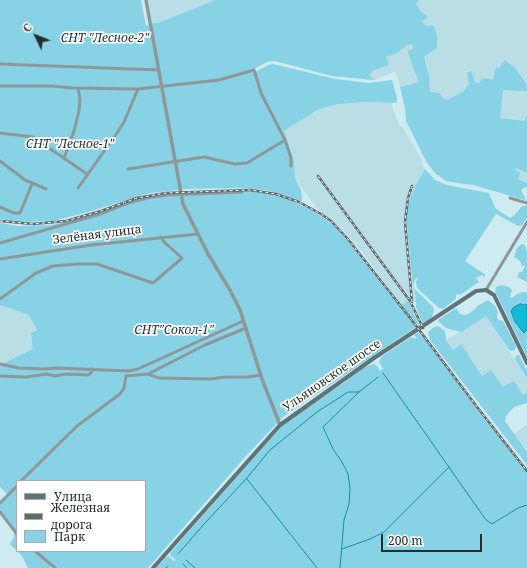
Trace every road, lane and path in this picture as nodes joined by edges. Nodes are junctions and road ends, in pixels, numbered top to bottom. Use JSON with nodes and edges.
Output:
{"nodes":[{"id":1,"x":146,"y":0,"type":"edge"},
{"id":2,"x":0,"y":64,"type":"edge"},
{"id":3,"x":158,"y":70,"type":"junction"},
{"id":4,"x":0,"y":86,"type":"edge"},
{"id":5,"x":161,"y":87,"type":"junction"},
{"id":6,"x":78,"y":88,"type":"junction"},
{"id":7,"x":138,"y":89,"type":"junction"},
{"id":8,"x":0,"y":133,"type":"edge"},
{"id":9,"x":285,"y":140,"type":"junction"},
{"id":10,"x":64,"y":158,"type":"junction"},
{"id":11,"x":0,"y":161,"type":"edge"},
{"id":12,"x":175,"y":161,"type":"junction"},
{"id":13,"x":291,"y":166,"type":"dead end"},
{"id":14,"x":128,"y":169,"type":"dead end"},
{"id":15,"x":87,"y":174,"type":"junction"},
{"id":16,"x":32,"y":184,"type":"junction"},
{"id":17,"x":78,"y":188,"type":"dead end"},
{"id":18,"x":46,"y":189,"type":"dead end"},
{"id":19,"x":242,"y":192,"type":"dead end"},
{"id":20,"x":181,"y":194,"type":"junction"},
{"id":21,"x":510,"y":198,"type":"dead end"},
{"id":22,"x":527,"y":203,"type":"edge"},
{"id":23,"x":0,"y":207,"type":"edge"},
{"id":24,"x":527,"y":222,"type":"edge"},
{"id":25,"x":198,"y":234,"type":"junction"},
{"id":26,"x":161,"y":237,"type":"junction"},
{"id":27,"x":0,"y":243,"type":"edge"},
{"id":28,"x":0,"y":259,"type":"edge"},
{"id":29,"x":486,"y":290,"type":"junction"},
{"id":30,"x":0,"y":299,"type":"edge"},
{"id":31,"x":243,"y":321,"type":"junction"},
{"id":32,"x":246,"y":328,"type":"junction"},
{"id":33,"x":527,"y":363,"type":"edge"},
{"id":34,"x":0,"y":364,"type":"edge"},
{"id":35,"x":92,"y":370,"type":"junction"},
{"id":36,"x":148,"y":374,"type":"junction"},
{"id":37,"x":0,"y":376,"type":"edge"},
{"id":38,"x":261,"y":376,"type":"junction"},
{"id":39,"x":280,"y":425,"type":"junction"},
{"id":40,"x":22,"y":480,"type":"edge"},
{"id":41,"x":16,"y":487,"type":"edge"},
{"id":42,"x":0,"y":503,"type":"edge"},
{"id":43,"x":0,"y":512,"type":"edge"},
{"id":44,"x":16,"y":533,"type":"edge"},
{"id":45,"x":36,"y":552,"type":"edge"},
{"id":46,"x":55,"y":568,"type":"edge"},
{"id":47,"x":153,"y":568,"type":"edge"}],
"edges":[{"from":1,"to":3,"type":"street"},
{"from":2,"to":3,"type":"street"},
{"from":3,"to":5,"type":"street"},
{"from":4,"to":6,"type":"street"},
{"from":5,"to":7,"type":"street"},
{"from":5,"to":9,"type":"street"},
{"from":5,"to":12,"type":"street"},
{"from":6,"to":7,"type":"street"},
{"from":6,"to":10,"type":"street"},
{"from":7,"to":15,"type":"street"},
{"from":8,"to":10,"type":"street"},
{"from":9,"to":12,"type":"street"},
{"from":9,"to":13,"type":"street"},
{"from":10,"to":15,"type":"street"},
{"from":11,"to":16,"type":"street"},
{"from":12,"to":14,"type":"street"},
{"from":12,"to":20,"type":"street"},
{"from":15,"to":17,"type":"street"},
{"from":16,"to":18,"type":"street"},
{"from":16,"to":23,"type":"street"},
{"from":19,"to":20,"type":"street"},
{"from":20,"to":25,"type":"street"},
{"from":20,"to":27,"type":"street"},
{"from":21,"to":22,"type":"street"},
{"from":24,"to":29,"type":"street"},
{"from":25,"to":26,"type":"street","name":"Зелёная улица"},
{"from":25,"to":31,"type":"street"},
{"from":26,"to":28,"type":"street","name":"Зелёная улица"},
{"from":26,"to":30,"type":"street"},
{"from":29,"to":33,"type":"main road"},
{"from":29,"to":39,"type":"main road","name":"Ульяновское шоссе"},
{"from":31,"to":32,"type":"street"},
{"from":31,"to":35,"type":"street"},
{"from":32,"to":36,"type":"street"},
{"from":32,"to":38,"type":"street"},
{"from":34,"to":35,"type":"street"},
{"from":35,"to":37,"type":"street"},
{"from":36,"to":38,"type":"street"},
{"from":36,"to":40,"type":"street"},
{"from":38,"to":39,"type":"street"},
{"from":39,"to":47,"type":"main road","name":"Ульяновское шоссе"},
{"from":41,"to":42,"type":"street"},
{"from":43,"to":44,"type":"street"},
{"from":45,"to":46,"type":"street"}]}
